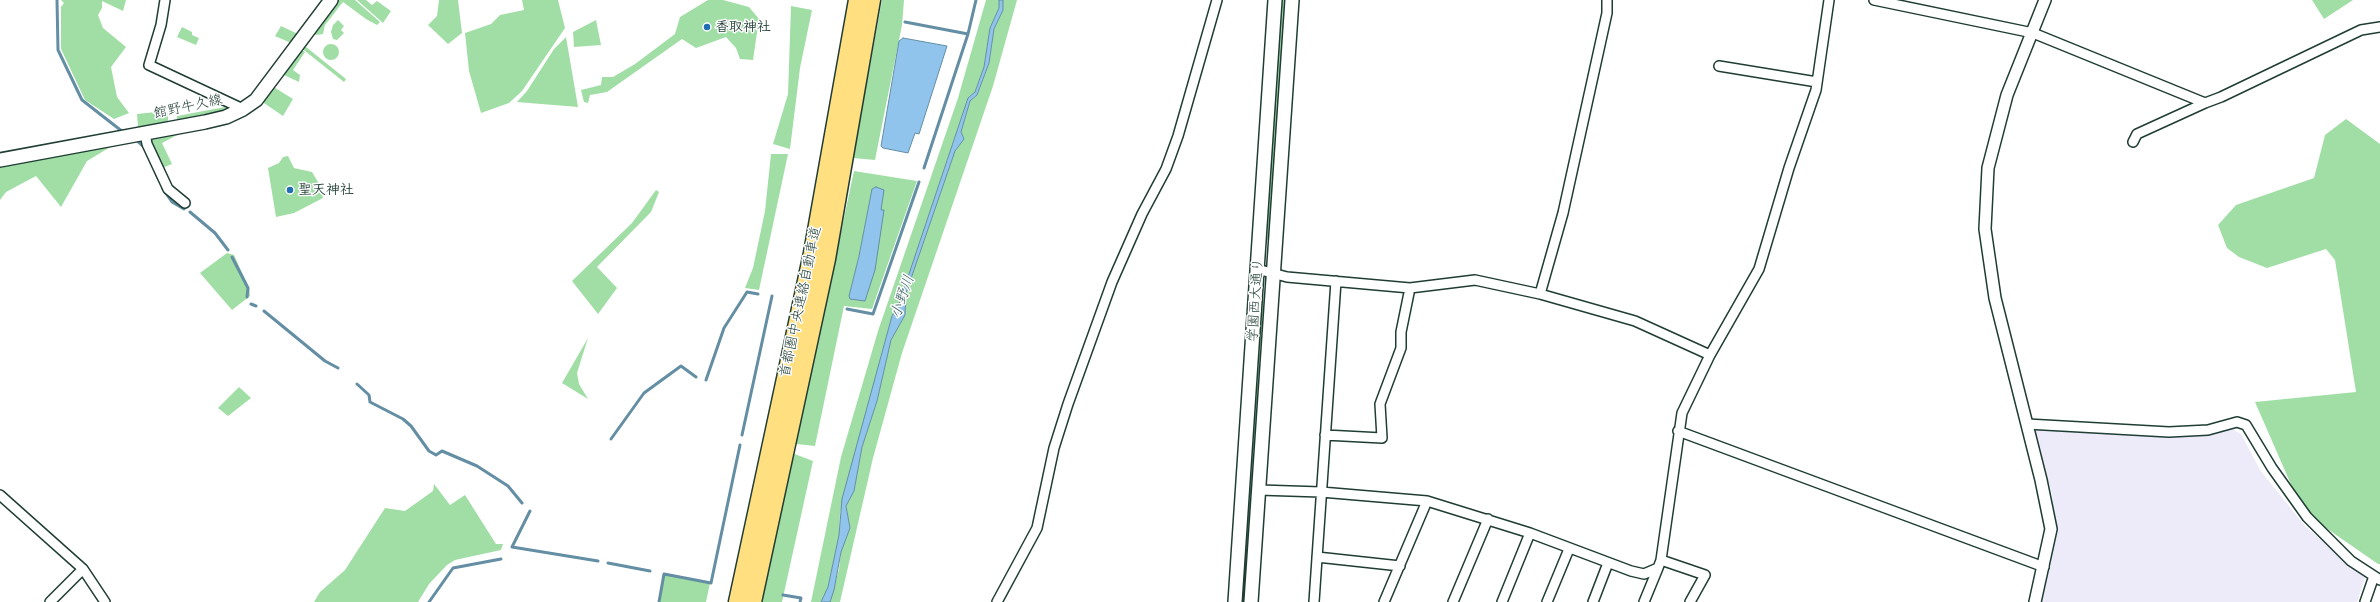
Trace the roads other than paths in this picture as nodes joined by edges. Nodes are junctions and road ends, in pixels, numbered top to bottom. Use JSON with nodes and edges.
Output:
{"nodes":[{"id":1,"x":165,"y":0,"type":"edge"},
{"id":2,"x":331,"y":0,"type":"edge"},
{"id":3,"x":858,"y":0,"type":"edge"},
{"id":4,"x":872,"y":0,"type":"edge"},
{"id":5,"x":1217,"y":0,"type":"edge"},
{"id":6,"x":1275,"y":0,"type":"edge"},
{"id":7,"x":1292,"y":0,"type":"edge"},
{"id":8,"x":1607,"y":0,"type":"edge"},
{"id":9,"x":1829,"y":0,"type":"edge"},
{"id":10,"x":1874,"y":0,"type":"edge"},
{"id":11,"x":2045,"y":0,"type":"edge"},
{"id":12,"x":2380,"y":27,"type":"edge"},
{"id":13,"x":2033,"y":33,"type":"junction"},
{"id":14,"x":1720,"y":66,"type":"dead end"},
{"id":15,"x":1817,"y":82,"type":"junction"},
{"id":16,"x":2206,"y":103,"type":"junction"},
{"id":17,"x":243,"y":109,"type":"junction"},
{"id":18,"x":145,"y":133,"type":"junction"},
{"id":19,"x":2133,"y":142,"type":"dead end"},
{"id":20,"x":0,"y":160,"type":"edge"},
{"id":21,"x":185,"y":203,"type":"dead end"},
{"id":22,"x":1257,"y":269,"type":"junction"},
{"id":23,"x":1274,"y":273,"type":"junction"},
{"id":24,"x":1336,"y":281,"type":"junction"},
{"id":25,"x":1410,"y":288,"type":"junction"},
{"id":26,"x":1540,"y":294,"type":"junction"},
{"id":27,"x":1710,"y":355,"type":"junction"},
{"id":28,"x":2027,"y":424,"type":"junction"},
{"id":29,"x":1678,"y":431,"type":"junction"},
{"id":30,"x":1325,"y":435,"type":"junction"},
{"id":31,"x":1259,"y":490,"type":"junction"},
{"id":32,"x":1321,"y":492,"type":"junction"},
{"id":33,"x":0,"y":495,"type":"edge"},
{"id":34,"x":1427,"y":501,"type":"junction"},
{"id":35,"x":1488,"y":520,"type":"junction"},
{"id":36,"x":1530,"y":533,"type":"junction"},
{"id":37,"x":1569,"y":549,"type":"junction"},
{"id":38,"x":1317,"y":557,"type":"junction"},
{"id":39,"x":1608,"y":563,"type":"junction"},
{"id":40,"x":1659,"y":564,"type":"junction"},
{"id":41,"x":1400,"y":566,"type":"junction"},
{"id":42,"x":2044,"y":567,"type":"junction"},
{"id":43,"x":83,"y":569,"type":"junction"},
{"id":44,"x":2377,"y":578,"type":"edge"},
{"id":45,"x":50,"y":602,"type":"edge"},
{"id":46,"x":105,"y":602,"type":"edge"},
{"id":47,"x":737,"y":602,"type":"edge"},
{"id":48,"x":753,"y":602,"type":"edge"},
{"id":49,"x":997,"y":602,"type":"edge"},
{"id":50,"x":1235,"y":602,"type":"edge"},
{"id":51,"x":1251,"y":602,"type":"edge"},
{"id":52,"x":1314,"y":602,"type":"edge"},
{"id":53,"x":1384,"y":602,"type":"edge"},
{"id":54,"x":1453,"y":602,"type":"edge"},
{"id":55,"x":1502,"y":602,"type":"edge"},
{"id":56,"x":1546,"y":602,"type":"edge"},
{"id":57,"x":1594,"y":602,"type":"edge"},
{"id":58,"x":1644,"y":602,"type":"edge"},
{"id":59,"x":1690,"y":602,"type":"edge"},
{"id":60,"x":2035,"y":602,"type":"edge"},
{"id":61,"x":2365,"y":602,"type":"edge"}],
"edges":[{"from":1,"to":17,"type":"street"},
{"from":2,"to":17,"type":"main road","name":"館野牛久線"},
{"from":3,"to":47,"type":"highway","name":"首都圏中央連絡自動車道"},
{"from":4,"to":48,"type":"highway","name":"首都圏中央連絡自動車道"},
{"from":5,"to":49,"type":"street"},
{"from":6,"to":22,"type":"main road","name":"学園西大通り"},
{"from":7,"to":23,"type":"main road","name":"学園西大通り"},
{"from":8,"to":26,"type":"street"},
{"from":9,"to":15,"type":"street"},
{"from":10,"to":13,"type":"street"},
{"from":11,"to":13,"type":"street"},
{"from":12,"to":16,"type":"street"},
{"from":13,"to":16,"type":"street"},
{"from":13,"to":28,"type":"street"},
{"from":14,"to":15,"type":"street"},
{"from":15,"to":27,"type":"street"},
{"from":16,"to":19,"type":"street"},
{"from":17,"to":18,"type":"main road","name":"館野牛久線"},
{"from":18,"to":20,"type":"main road","name":"館野牛久線"},
{"from":18,"to":21,"type":"street"},
{"from":22,"to":23,"type":"street"},
{"from":22,"to":50,"type":"main road","name":"学園西大通り"},
{"from":23,"to":24,"type":"street"},
{"from":23,"to":31,"type":"main road","name":"学園西大通り"},
{"from":24,"to":25,"type":"street"},
{"from":24,"to":30,"type":"street"},
{"from":25,"to":26,"type":"street"},
{"from":25,"to":30,"type":"street"},
{"from":26,"to":27,"type":"street"},
{"from":27,"to":29,"type":"street"},
{"from":28,"to":42,"type":"street"},
{"from":28,"to":44,"type":"street"},
{"from":29,"to":40,"type":"street"},
{"from":29,"to":42,"type":"street"},
{"from":30,"to":32,"type":"street"},
{"from":31,"to":32,"type":"street"},
{"from":31,"to":51,"type":"main road","name":"学園西大通り"},
{"from":32,"to":34,"type":"street"},
{"from":32,"to":38,"type":"street"},
{"from":33,"to":43,"type":"street"},
{"from":34,"to":35,"type":"street"},
{"from":34,"to":41,"type":"street"},
{"from":35,"to":36,"type":"street"},
{"from":35,"to":54,"type":"street"},
{"from":36,"to":37,"type":"street"},
{"from":36,"to":55,"type":"street"},
{"from":37,"to":39,"type":"street"},
{"from":37,"to":56,"type":"street"},
{"from":38,"to":41,"type":"street"},
{"from":38,"to":52,"type":"street"},
{"from":39,"to":40,"type":"street"},
{"from":39,"to":57,"type":"street"},
{"from":40,"to":58,"type":"street"},
{"from":40,"to":59,"type":"street"},
{"from":41,"to":53,"type":"street"},
{"from":42,"to":60,"type":"street"},
{"from":43,"to":45,"type":"street"},
{"from":43,"to":46,"type":"street"},
{"from":44,"to":61,"type":"street"}]}
